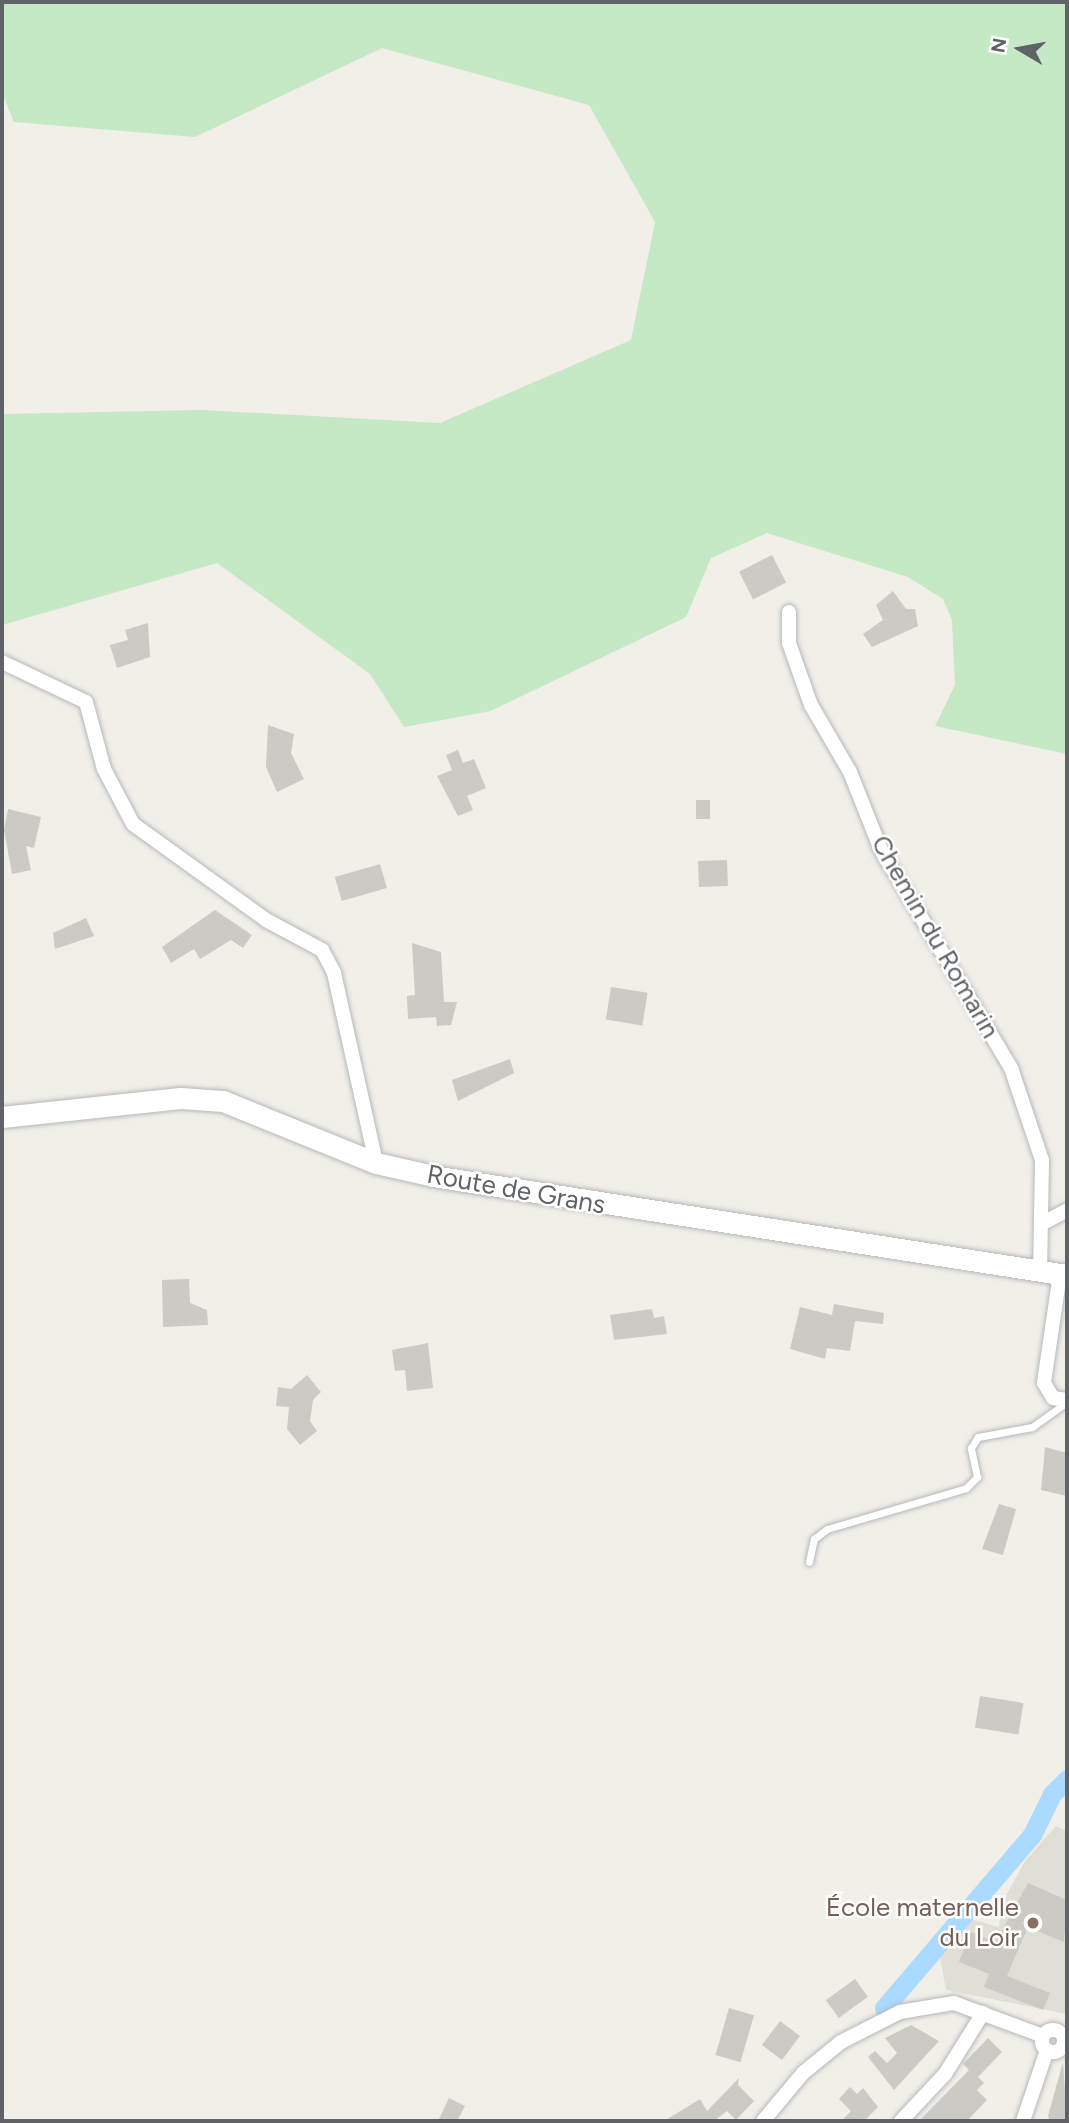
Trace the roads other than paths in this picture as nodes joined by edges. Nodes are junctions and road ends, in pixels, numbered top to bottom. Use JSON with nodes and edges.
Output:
{"nodes":[{"id":1,"x":789,"y":612,"type":"dead end"},
{"id":2,"x":2,"y":662,"type":"edge"},
{"id":3,"x":2,"y":1117,"type":"edge"},
{"id":4,"x":376,"y":1163,"type":"junction"},
{"id":5,"x":1067,"y":1210,"type":"edge"},
{"id":6,"x":1042,"y":1223,"type":"junction"},
{"id":7,"x":1056,"y":1273,"type":"edge"},
{"id":8,"x":1067,"y":1401,"type":"edge"},
{"id":9,"x":809,"y":1562,"type":"dead end"},
{"id":10,"x":982,"y":2013,"type":"junction"},
{"id":11,"x":1045,"y":2043,"type":"junction"},
{"id":12,"x":1065,"y":2043,"type":"edge"},
{"id":13,"x":762,"y":2121,"type":"edge"},
{"id":14,"x":901,"y":2121,"type":"edge"},
{"id":15,"x":1023,"y":2121,"type":"edge"}],
"edges":[{"from":1,"to":6,"type":"street","name":"Chemin du Romarin"},
{"from":2,"to":4,"type":"street"},
{"from":3,"to":4,"type":"street","name":"Route de Grans"},
{"from":4,"to":7,"type":"street","name":"Route de Grans"},
{"from":5,"to":6,"type":"street"},
{"from":6,"to":7,"type":"street","name":"Chemin du Romarin"},
{"from":7,"to":8,"type":"street","name":"Chemin du Romarin"},
{"from":8,"to":9,"type":"lane"},
{"from":10,"to":11,"type":"street"},
{"from":10,"to":13,"type":"street"},
{"from":10,"to":14,"type":"street"},
{"from":11,"to":12,"type":"street"},
{"from":11,"to":15,"type":"street"}]}
